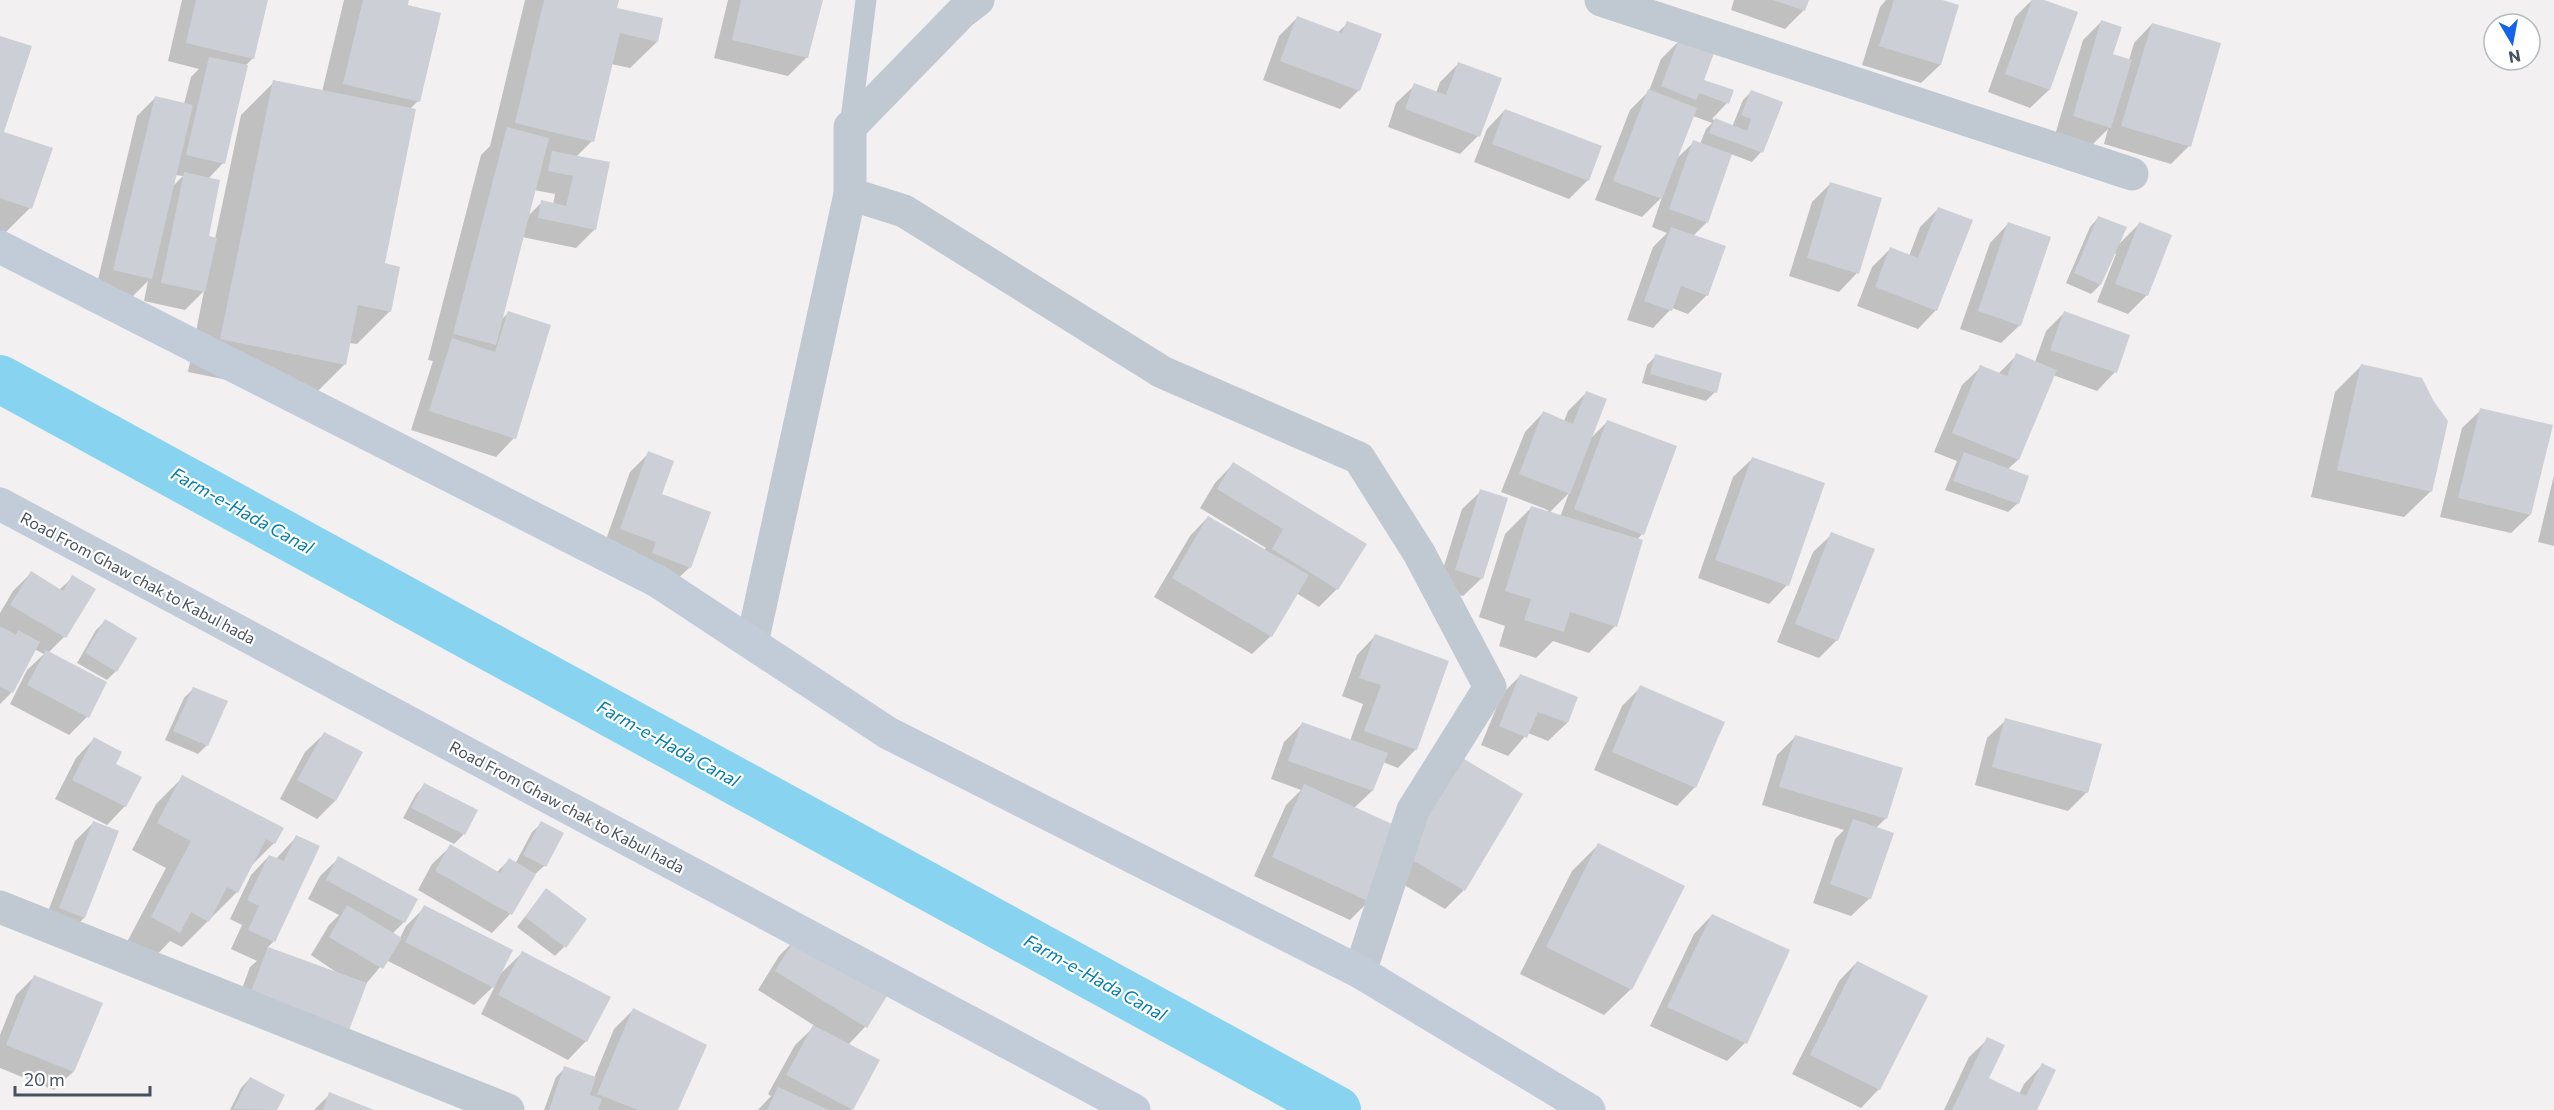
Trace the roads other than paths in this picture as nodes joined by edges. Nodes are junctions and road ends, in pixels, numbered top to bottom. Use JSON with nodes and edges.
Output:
{"nodes":[{"id":1,"x":866,"y":0,"type":"edge"},
{"id":2,"x":978,"y":0,"type":"edge"},
{"id":3,"x":1601,"y":0,"type":"edge"},
{"id":4,"x":850,"y":127,"type":"junction"},
{"id":5,"x":2132,"y":174,"type":"dead end"},
{"id":6,"x":850,"y":194,"type":"junction"},
{"id":7,"x":0,"y":247,"type":"edge"},
{"id":8,"x":0,"y":504,"type":"edge"},
{"id":9,"x":752,"y":643,"type":"junction"},
{"id":10,"x":0,"y":907,"type":"edge"},
{"id":11,"x":1360,"y":972,"type":"junction"},
{"id":12,"x":508,"y":1110,"type":"edge"},
{"id":13,"x":1134,"y":1110,"type":"edge"},
{"id":14,"x":1589,"y":1110,"type":"edge"}],
"edges":[{"from":1,"to":4,"type":"lane"},
{"from":2,"to":4,"type":"street"},
{"from":3,"to":5,"type":"street"},
{"from":4,"to":6,"type":"street"},
{"from":6,"to":9,"type":"street"},
{"from":6,"to":11,"type":"street"},
{"from":7,"to":9,"type":"street"},
{"from":8,"to":13,"type":"street","name":"Road From Ghaw chak to Kabul hada"},
{"from":9,"to":11,"type":"street"},
{"from":10,"to":12,"type":"street"},
{"from":11,"to":14,"type":"street"}]}
